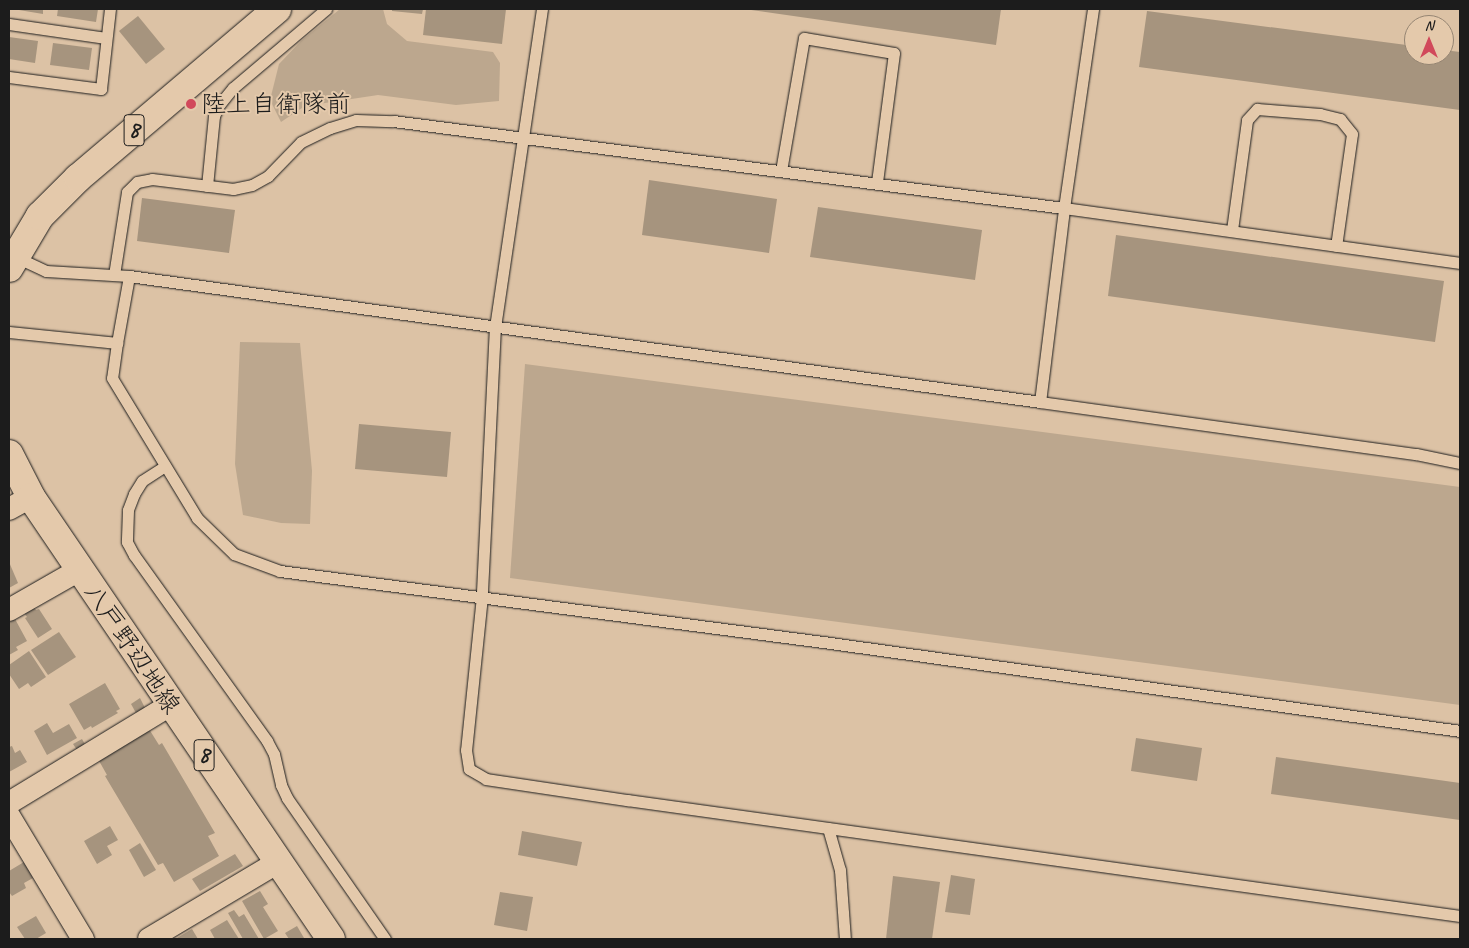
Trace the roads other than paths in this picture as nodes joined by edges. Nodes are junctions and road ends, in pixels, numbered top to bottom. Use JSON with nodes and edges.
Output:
{"nodes":[{"id":1,"x":110,"y":9,"type":"edge"},
{"id":2,"x":277,"y":9,"type":"edge"},
{"id":3,"x":326,"y":9,"type":"edge"},
{"id":4,"x":542,"y":9,"type":"edge"},
{"id":5,"x":1093,"y":9,"type":"edge"},
{"id":6,"x":9,"y":24,"type":"edge"},
{"id":7,"x":106,"y":38,"type":"junction"},
{"id":8,"x":9,"y":77,"type":"edge"},
{"id":9,"x":523,"y":138,"type":"junction"},
{"id":10,"x":781,"y":171,"type":"junction"},
{"id":11,"x":877,"y":183,"type":"junction"},
{"id":12,"x":207,"y":186,"type":"junction"},
{"id":13,"x":1064,"y":208,"type":"junction"},
{"id":14,"x":1232,"y":230,"type":"junction"},
{"id":15,"x":1336,"y":246,"type":"junction"},
{"id":16,"x":11,"y":262,"type":"edge"},
{"id":17,"x":1460,"y":263,"type":"edge"},
{"id":18,"x":114,"y":275,"type":"junction"},
{"id":19,"x":129,"y":276,"type":"junction"},
{"id":20,"x":495,"y":326,"type":"junction"},
{"id":21,"x":9,"y":332,"type":"edge"},
{"id":22,"x":117,"y":343,"type":"junction"},
{"id":23,"x":1040,"y":402,"type":"junction"},
{"id":24,"x":9,"y":454,"type":"edge"},
{"id":25,"x":1460,"y":463,"type":"edge"},
{"id":26,"x":165,"y":466,"type":"junction"},
{"id":27,"x":20,"y":503,"type":"edge"},
{"id":28,"x":79,"y":570,"type":"junction"},
{"id":29,"x":482,"y":596,"type":"junction"},
{"id":30,"x":9,"y":610,"type":"edge"},
{"id":31,"x":170,"y":705,"type":"junction"},
{"id":32,"x":1460,"y":731,"type":"edge"},
{"id":33,"x":9,"y":803,"type":"edge"},
{"id":34,"x":9,"y":816,"type":"edge"},
{"id":35,"x":828,"y":828,"type":"junction"},
{"id":36,"x":278,"y":862,"type":"junction"},
{"id":37,"x":1460,"y":916,"type":"edge"},
{"id":38,"x":83,"y":939,"type":"edge"},
{"id":39,"x":149,"y":939,"type":"edge"},
{"id":40,"x":331,"y":939,"type":"edge"},
{"id":41,"x":385,"y":939,"type":"edge"},
{"id":42,"x":845,"y":939,"type":"edge"}],
"edges":[{"from":1,"to":7,"type":"lane"},
{"from":2,"to":16,"type":"main road","number":"8"},
{"from":3,"to":12,"type":"lane"},
{"from":4,"to":9,"type":"lane"},
{"from":5,"to":13,"type":"lane"},
{"from":6,"to":7,"type":"lane"},
{"from":7,"to":8,"type":"lane"},
{"from":9,"to":10,"type":"lane"},
{"from":9,"to":12,"type":"lane"},
{"from":9,"to":20,"type":"lane"},
{"from":10,"to":11,"type":"lane"},
{"from":10,"to":11,"type":"lane"},
{"from":11,"to":13,"type":"lane"},
{"from":12,"to":18,"type":"lane"},
{"from":13,"to":14,"type":"lane"},
{"from":13,"to":23,"type":"lane"},
{"from":14,"to":15,"type":"lane"},
{"from":14,"to":15,"type":"lane"},
{"from":15,"to":17,"type":"lane"},
{"from":16,"to":18,"type":"lane"},
{"from":18,"to":19,"type":"lane"},
{"from":19,"to":20,"type":"lane"},
{"from":19,"to":22,"type":"lane"},
{"from":20,"to":23,"type":"lane"},
{"from":20,"to":29,"type":"lane"},
{"from":21,"to":22,"type":"lane"},
{"from":22,"to":26,"type":"lane"},
{"from":23,"to":25,"type":"lane"},
{"from":24,"to":27,"type":"main road","name":"八戸野辺地線","number":"8"},
{"from":26,"to":29,"type":"lane"},
{"from":26,"to":41,"type":"lane"},
{"from":27,"to":28,"type":"main road","name":"八戸野辺地線","number":"8"},
{"from":28,"to":30,"type":"street"},
{"from":28,"to":31,"type":"main road","name":"八戸野辺地線","number":"8"},
{"from":29,"to":32,"type":"lane"},
{"from":29,"to":35,"type":"lane"},
{"from":31,"to":33,"type":"street"},
{"from":31,"to":36,"type":"main road","name":"八戸野辺地線","number":"8"},
{"from":34,"to":38,"type":"street"},
{"from":35,"to":37,"type":"lane"},
{"from":35,"to":42,"type":"lane"},
{"from":36,"to":39,"type":"street"},
{"from":36,"to":40,"type":"main road","name":"八戸野辺地線","number":"8"}]}
